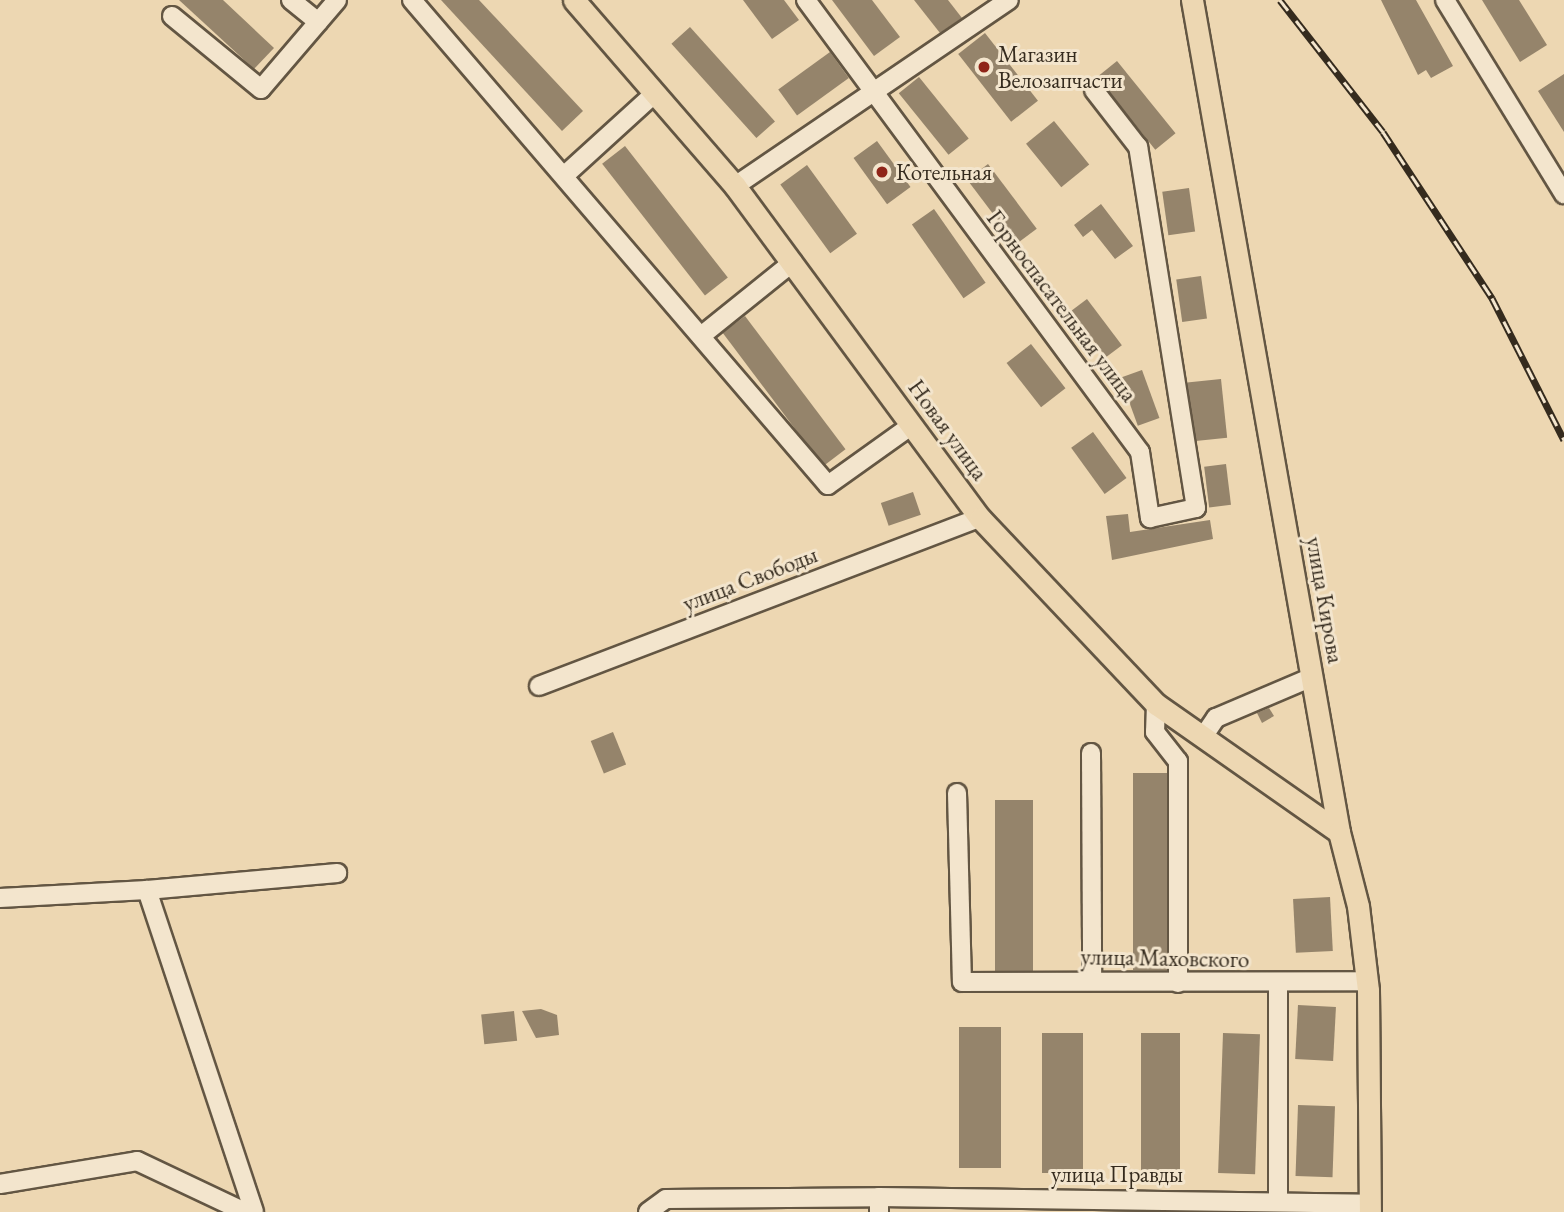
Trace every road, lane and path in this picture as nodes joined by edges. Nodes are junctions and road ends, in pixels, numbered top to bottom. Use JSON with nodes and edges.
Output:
{"nodes":[{"id":1,"x":291,"y":0,"type":"edge"},
{"id":2,"x":337,"y":0,"type":"edge"},
{"id":3,"x":412,"y":0,"type":"edge"},
{"id":4,"x":574,"y":0,"type":"edge"},
{"id":5,"x":806,"y":0,"type":"edge"},
{"id":6,"x":1009,"y":0,"type":"edge"},
{"id":7,"x":1192,"y":0,"type":"edge"},
{"id":8,"x":1445,"y":0,"type":"edge"},
{"id":9,"x":984,"y":6,"type":"edge"},
{"id":10,"x":172,"y":16,"type":"dead end"},
{"id":11,"x":318,"y":22,"type":"junction"},
{"id":12,"x":871,"y":90,"type":"junction"},
{"id":13,"x":1094,"y":90,"type":"dead end"},
{"id":14,"x":654,"y":93,"type":"junction"},
{"id":15,"x":565,"y":175,"type":"junction"},
{"id":16,"x":735,"y":186,"type":"junction"},
{"id":17,"x":1564,"y":194,"type":"edge"},
{"id":18,"x":793,"y":262,"type":"junction"},
{"id":19,"x":701,"y":336,"type":"junction"},
{"id":20,"x":912,"y":425,"type":"junction"},
{"id":21,"x":979,"y":517,"type":"junction"},
{"id":22,"x":1312,"y":677,"type":"junction"},
{"id":23,"x":539,"y":686,"type":"dead end"},
{"id":24,"x":1156,"y":704,"type":"junction"},
{"id":25,"x":1203,"y":737,"type":"junction"},
{"id":26,"x":1091,"y":752,"type":"dead end"},
{"id":27,"x":957,"y":793,"type":"dead end"},
{"id":28,"x":1339,"y":832,"type":"junction"},
{"id":29,"x":337,"y":873,"type":"dead end"},
{"id":30,"x":147,"y":890,"type":"junction"},
{"id":31,"x":0,"y":898,"type":"edge"},
{"id":32,"x":1091,"y":981,"type":"junction"},
{"id":33,"x":1367,"y":981,"type":"junction"},
{"id":34,"x":1178,"y":983,"type":"junction"},
{"id":35,"x":1278,"y":984,"type":"junction"},
{"id":36,"x":0,"y":1184,"type":"edge"},
{"id":37,"x":1278,"y":1199,"type":"junction"},
{"id":38,"x":879,"y":1205,"type":"edge"},
{"id":39,"x":1371,"y":1208,"type":"edge"},
{"id":40,"x":245,"y":1212,"type":"edge"},
{"id":41,"x":254,"y":1212,"type":"edge"},
{"id":42,"x":648,"y":1212,"type":"edge"}],
"edges":[{"from":1,"to":11,"type":"street"},
{"from":2,"to":11,"type":"street"},
{"from":3,"to":15,"type":"street"},
{"from":4,"to":14,"type":"main road","name":"Новая улица"},
{"from":5,"to":12,"type":"street","name":"Горноспасательная улица"},
{"from":6,"to":9,"type":"street"},
{"from":7,"to":22,"type":"main road","name":"улица Кирова"},
{"from":8,"to":17,"type":"street"},
{"from":9,"to":12,"type":"street"},
{"from":10,"to":11,"type":"street"},
{"from":12,"to":13,"type":"street","name":"Горноспасательная улица"},
{"from":12,"to":16,"type":"street"},
{"from":14,"to":15,"type":"street"},
{"from":14,"to":16,"type":"main road","name":"Новая улица"},
{"from":15,"to":19,"type":"street"},
{"from":16,"to":18,"type":"main road","name":"Новая улица"},
{"from":18,"to":19,"type":"street"},
{"from":18,"to":20,"type":"main road","name":"Новая улица"},
{"from":19,"to":20,"type":"street"},
{"from":20,"to":21,"type":"main road","name":"Новая улица"},
{"from":21,"to":23,"type":"street","name":"улица Свободы"},
{"from":21,"to":24,"type":"main road","name":"Новая улица"},
{"from":22,"to":25,"type":"street"},
{"from":22,"to":28,"type":"main road","name":"улица Кирова"},
{"from":24,"to":25,"type":"main road","name":"Новая улица"},
{"from":24,"to":34,"type":"street"},
{"from":25,"to":28,"type":"main road","name":"Новая улица"},
{"from":26,"to":32,"type":"street"},
{"from":27,"to":32,"type":"street","name":"улица Маховского"},
{"from":28,"to":33,"type":"main road","name":"улица Кирова"},
{"from":29,"to":30,"type":"street"},
{"from":30,"to":31,"type":"street"},
{"from":30,"to":41,"type":"street"},
{"from":32,"to":34,"type":"street","name":"улица Маховского"},
{"from":33,"to":35,"type":"street","name":"улица Маховского"},
{"from":33,"to":39,"type":"main road","name":"улица Кирова"},
{"from":34,"to":35,"type":"street","name":"улица Маховского"},
{"from":35,"to":37,"type":"street"},
{"from":36,"to":40,"type":"street"},
{"from":37,"to":38,"type":"street","name":"улица Правды"},
{"from":37,"to":39,"type":"street","name":"улица Правды"},
{"from":38,"to":42,"type":"street","name":"улица Правды"}]}
